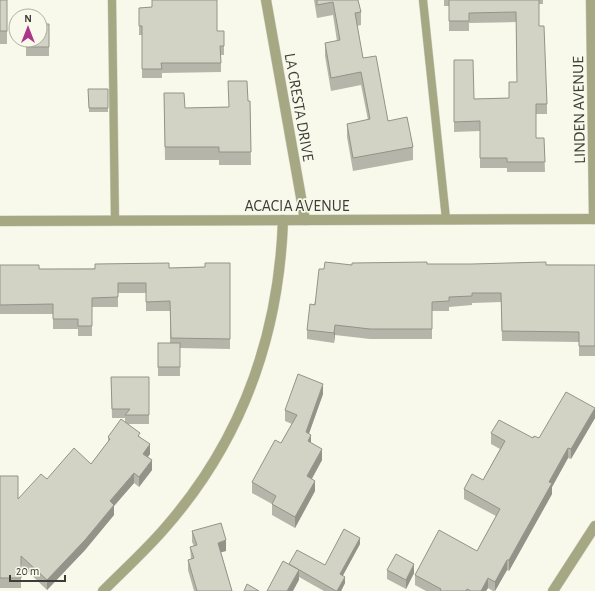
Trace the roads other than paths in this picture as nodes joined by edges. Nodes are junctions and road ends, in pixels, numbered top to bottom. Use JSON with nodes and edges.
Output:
{"nodes":[{"id":1,"x":112,"y":0,"type":"edge"},
{"id":2,"x":266,"y":0,"type":"edge"},
{"id":3,"x":423,"y":0,"type":"edge"},
{"id":4,"x":591,"y":0,"type":"edge"},
{"id":5,"x":446,"y":219,"type":"junction"},
{"id":6,"x":595,"y":219,"type":"edge"},
{"id":7,"x":115,"y":220,"type":"junction"},
{"id":8,"x":283,"y":220,"type":"junction"},
{"id":9,"x":305,"y":220,"type":"junction"},
{"id":10,"x":0,"y":221,"type":"edge"},
{"id":11,"x":595,"y":526,"type":"edge"},
{"id":12,"x":103,"y":591,"type":"edge"},
{"id":13,"x":553,"y":591,"type":"edge"}],
"edges":[{"from":1,"to":7,"type":"lane"},
{"from":2,"to":9,"type":"street","name":"LA CRESTA DRIVE"},
{"from":3,"to":5,"type":"lane"},
{"from":4,"to":6,"type":"street","name":"LINDEN AVENUE"},
{"from":5,"to":6,"type":"street","name":"ACACIA AVENUE"},
{"from":5,"to":9,"type":"street","name":"ACACIA AVENUE"},
{"from":7,"to":8,"type":"street","name":"ACACIA AVENUE"},
{"from":7,"to":10,"type":"street","name":"ACACIA AVENUE"},
{"from":8,"to":9,"type":"street","name":"ACACIA AVENUE"},
{"from":8,"to":12,"type":"street"},
{"from":11,"to":13,"type":"street"}]}
